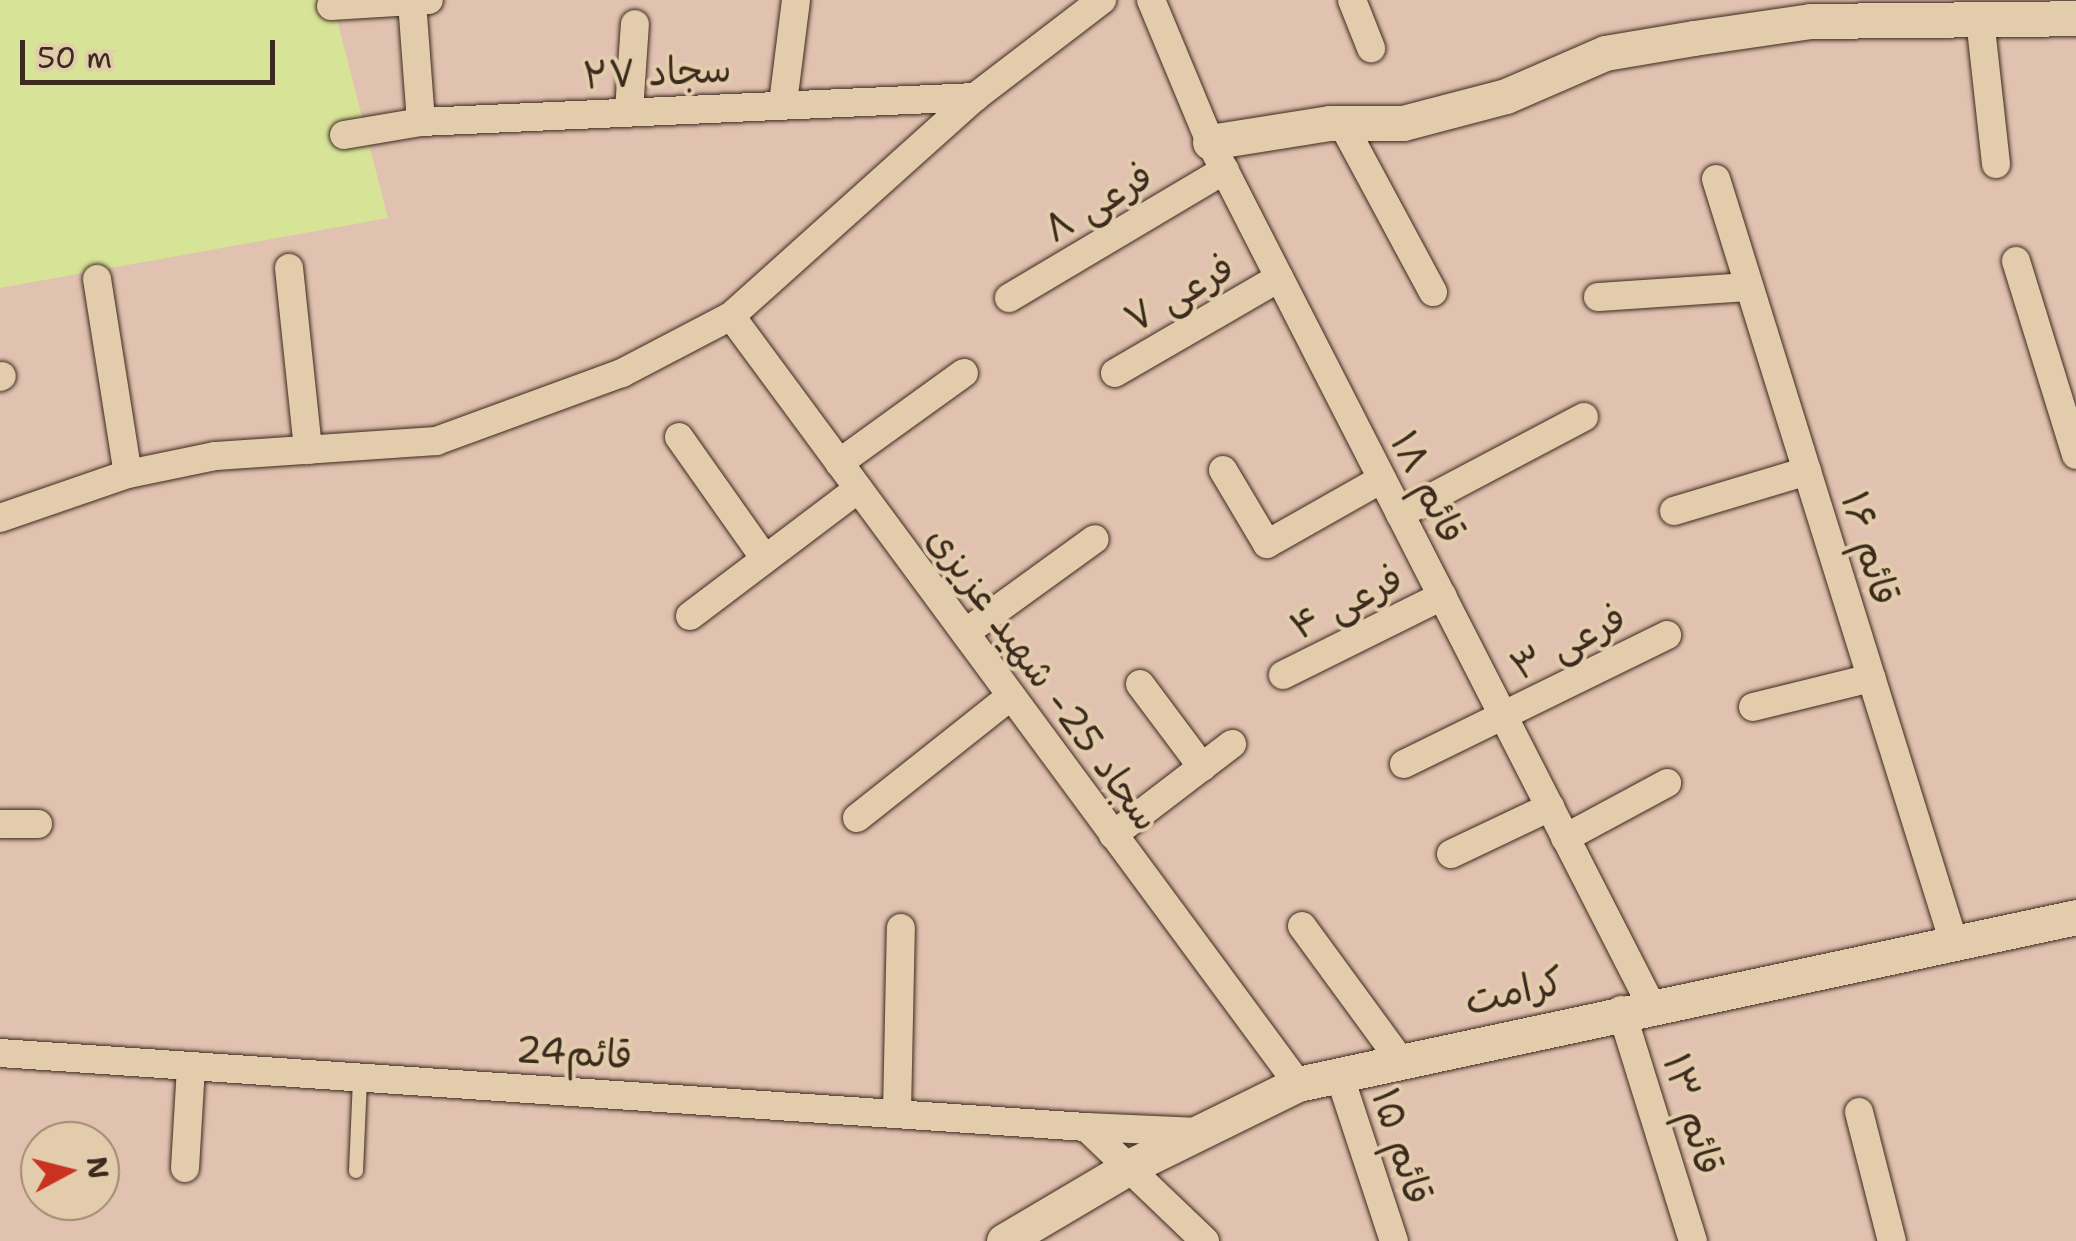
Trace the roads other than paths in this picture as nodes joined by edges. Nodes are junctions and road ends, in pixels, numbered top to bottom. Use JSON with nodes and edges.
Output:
{"nodes":[{"id":1,"x":796,"y":0,"type":"edge"},
{"id":2,"x":1102,"y":0,"type":"edge"},
{"id":3,"x":1151,"y":0,"type":"edge"},
{"id":4,"x":1352,"y":0,"type":"edge"},
{"id":5,"x":422,"y":1,"type":"edge"},
{"id":6,"x":331,"y":6,"type":"dead end"},
{"id":7,"x":1811,"y":10,"type":"edge"},
{"id":8,"x":2076,"y":18,"type":"edge"},
{"id":9,"x":1980,"y":19,"type":"junction"},
{"id":10,"x":635,"y":24,"type":"dead end"},
{"id":11,"x":1370,"y":48,"type":"dead end"},
{"id":12,"x":975,"y":97,"type":"junction"},
{"id":13,"x":783,"y":104,"type":"junction"},
{"id":14,"x":629,"y":112,"type":"junction"},
{"id":15,"x":421,"y":122,"type":"junction"},
{"id":16,"x":1342,"y":123,"type":"junction"},
{"id":17,"x":344,"y":135,"type":"dead end"},
{"id":18,"x":1217,"y":156,"type":"junction"},
{"id":19,"x":1996,"y":164,"type":"dead end"},
{"id":20,"x":1716,"y":179,"type":"dead end"},
{"id":21,"x":2016,"y":261,"type":"dead end"},
{"id":22,"x":290,"y":268,"type":"dead end"},
{"id":23,"x":97,"y":278,"type":"dead end"},
{"id":24,"x":1279,"y":278,"type":"junction"},
{"id":25,"x":1750,"y":287,"type":"junction"},
{"id":26,"x":1434,"y":292,"type":"dead end"},
{"id":27,"x":1010,"y":298,"type":"dead end"},
{"id":28,"x":1598,"y":298,"type":"dead end"},
{"id":29,"x":731,"y":316,"type":"junction"},
{"id":30,"x":964,"y":373,"type":"dead end"},
{"id":31,"x":1115,"y":373,"type":"dead end"},
{"id":32,"x":1584,"y":417,"type":"dead end"},
{"id":33,"x":678,"y":438,"type":"dead end"},
{"id":34,"x":2074,"y":438,"type":"edge"},
{"id":35,"x":308,"y":450,"type":"junction"},
{"id":36,"x":839,"y":463,"type":"junction"},
{"id":37,"x":1223,"y":470,"type":"dead end"},
{"id":38,"x":1807,"y":471,"type":"junction"},
{"id":39,"x":128,"y":474,"type":"junction"},
{"id":40,"x":1382,"y":479,"type":"junction"},
{"id":41,"x":858,"y":489,"type":"junction"},
{"id":42,"x":1674,"y":511,"type":"dead end"},
{"id":43,"x":1400,"y":514,"type":"junction"},
{"id":44,"x":0,"y":518,"type":"edge"},
{"id":45,"x":1095,"y":539,"type":"dead end"},
{"id":46,"x":765,"y":560,"type":"junction"},
{"id":47,"x":1442,"y":596,"type":"junction"},
{"id":48,"x":690,"y":616,"type":"dead end"},
{"id":49,"x":965,"y":634,"type":"junction"},
{"id":50,"x":1666,"y":635,"type":"dead end"},
{"id":51,"x":1283,"y":675,"type":"dead end"},
{"id":52,"x":1871,"y":678,"type":"junction"},
{"id":53,"x":1140,"y":684,"type":"dead end"},
{"id":54,"x":1011,"y":696,"type":"junction"},
{"id":55,"x":1753,"y":707,"type":"dead end"},
{"id":56,"x":1504,"y":717,"type":"junction"},
{"id":57,"x":1232,"y":744,"type":"dead end"},
{"id":58,"x":1404,"y":764,"type":"dead end"},
{"id":59,"x":1202,"y":767,"type":"junction"},
{"id":60,"x":1666,"y":783,"type":"dead end"},
{"id":61,"x":1550,"y":808,"type":"junction"},
{"id":62,"x":857,"y":818,"type":"dead end"},
{"id":63,"x":0,"y":824,"type":"edge"},
{"id":64,"x":38,"y":824,"type":"dead end"},
{"id":65,"x":1114,"y":834,"type":"junction"},
{"id":66,"x":1565,"y":838,"type":"junction"},
{"id":67,"x":1451,"y":854,"type":"dead end"},
{"id":68,"x":2076,"y":917,"type":"edge"},
{"id":69,"x":1302,"y":926,"type":"dead end"},
{"id":70,"x":902,"y":928,"type":"dead end"},
{"id":71,"x":1953,"y":940,"type":"junction"},
{"id":72,"x":1635,"y":1006,"type":"junction"},
{"id":73,"x":0,"y":1053,"type":"edge"},
{"id":74,"x":1400,"y":1060,"type":"junction"},
{"id":75,"x":191,"y":1067,"type":"junction"},
{"id":76,"x":1339,"y":1074,"type":"junction"},
{"id":77,"x":360,"y":1078,"type":"junction"},
{"id":78,"x":1298,"y":1084,"type":"junction"},
{"id":79,"x":897,"y":1112,"type":"junction"},
{"id":80,"x":1859,"y":1112,"type":"dead end"},
{"id":81,"x":1086,"y":1127,"type":"junction"},
{"id":82,"x":1199,"y":1132,"type":"junction"},
{"id":83,"x":1129,"y":1166,"type":"junction"},
{"id":84,"x":185,"y":1168,"type":"dead end"},
{"id":85,"x":356,"y":1170,"type":"dead end"},
{"id":86,"x":1004,"y":1241,"type":"edge"},
{"id":87,"x":1205,"y":1241,"type":"edge"},
{"id":88,"x":1394,"y":1241,"type":"edge"},
{"id":89,"x":1692,"y":1241,"type":"edge"},
{"id":90,"x":1892,"y":1241,"type":"edge"}],
"edges":[{"from":1,"to":13,"type":"street"},
{"from":2,"to":12,"type":"street"},
{"from":3,"to":18,"type":"street","name":"قائم ۱۸"},
{"from":4,"to":11,"type":"street"},
{"from":5,"to":6,"type":"street"},
{"from":5,"to":15,"type":"street"},
{"from":7,"to":9,"type":"street"},
{"from":7,"to":16,"type":"street"},
{"from":8,"to":9,"type":"street"},
{"from":9,"to":19,"type":"street"},
{"from":10,"to":14,"type":"street"},
{"from":12,"to":13,"type":"street","name":"سجاد ۲۷"},
{"from":12,"to":29,"type":"street"},
{"from":13,"to":14,"type":"street","name":"سجاد ۲۷"},
{"from":14,"to":15,"type":"street","name":"سجاد ۲۷"},
{"from":15,"to":17,"type":"street","name":"سجاد ۲۷"},
{"from":16,"to":18,"type":"street"},
{"from":16,"to":26,"type":"street"},
{"from":18,"to":24,"type":"street","name":"قائم ۱۸"},
{"from":18,"to":27,"type":"street","name":"فرعی ۸"},
{"from":20,"to":25,"type":"street","name":"قائم ۱۶"},
{"from":21,"to":34,"type":"street"},
{"from":22,"to":35,"type":"street"},
{"from":23,"to":39,"type":"street"},
{"from":24,"to":31,"type":"street","name":"فرعی ۷"},
{"from":24,"to":40,"type":"street","name":"قائم ۱۸"},
{"from":25,"to":28,"type":"street"},
{"from":25,"to":38,"type":"street","name":"قائم ۱۶"},
{"from":29,"to":35,"type":"street"},
{"from":29,"to":36,"type":"street","name":"سجاد 25- شهید عزیزی"},
{"from":30,"to":36,"type":"street"},
{"from":32,"to":43,"type":"street"},
{"from":33,"to":46,"type":"street"},
{"from":35,"to":39,"type":"street"},
{"from":36,"to":41,"type":"street","name":"سجاد 25- شهید عزیزی"},
{"from":37,"to":40,"type":"street"},
{"from":38,"to":42,"type":"street"},
{"from":38,"to":52,"type":"street","name":"قائم ۱۶"},
{"from":39,"to":44,"type":"street"},
{"from":40,"to":43,"type":"street","name":"قائم ۱۸"},
{"from":41,"to":46,"type":"street"},
{"from":41,"to":49,"type":"street","name":"سجاد 25- شهید عزیزی"},
{"from":43,"to":47,"type":"street","name":"قائم ۱۸"},
{"from":45,"to":49,"type":"street"},
{"from":46,"to":48,"type":"street"},
{"from":47,"to":51,"type":"street","name":"فرعی ۴"},
{"from":47,"to":56,"type":"street","name":"قائم ۱۸"},
{"from":49,"to":54,"type":"street","name":"سجاد 25- شهید عزیزی"},
{"from":50,"to":56,"type":"street","name":"فرعی ۳"},
{"from":52,"to":55,"type":"street"},
{"from":52,"to":71,"type":"street","name":"قائم ۱۶"},
{"from":53,"to":59,"type":"street"},
{"from":54,"to":62,"type":"street"},
{"from":54,"to":65,"type":"street","name":"سجاد 25- شهید عزیزی"},
{"from":56,"to":58,"type":"street","name":"فرعی ۳"},
{"from":56,"to":61,"type":"street","name":"قائم ۱۸"},
{"from":57,"to":59,"type":"street"},
{"from":59,"to":65,"type":"street"},
{"from":60,"to":66,"type":"street"},
{"from":61,"to":66,"type":"street","name":"قائم ۱۸"},
{"from":61,"to":67,"type":"street"},
{"from":63,"to":64,"type":"street"},
{"from":65,"to":78,"type":"street","name":"سجاد 25- شهید عزیزی"},
{"from":66,"to":72,"type":"street","name":"قائم ۱۸"},
{"from":68,"to":71,"type":"street","name":"کرامت"},
{"from":69,"to":74,"type":"street"},
{"from":70,"to":79,"type":"street"},
{"from":71,"to":72,"type":"street","name":"کرامت"},
{"from":72,"to":74,"type":"street","name":"کرامت"},
{"from":72,"to":89,"type":"street","name":"قائم ۱۳"},
{"from":73,"to":75,"type":"street","name":"قائم24"},
{"from":74,"to":76,"type":"street","name":"کرامت"},
{"from":75,"to":77,"type":"street","name":"قائم24"},
{"from":75,"to":84,"type":"street"},
{"from":76,"to":78,"type":"street","name":"کرامت"},
{"from":76,"to":88,"type":"street","name":"قائم ۱۵"},
{"from":77,"to":79,"type":"street","name":"قائم24"},
{"from":77,"to":85,"type":"lane"},
{"from":78,"to":82,"type":"street","name":"کرامت"},
{"from":79,"to":81,"type":"street","name":"قائم24"},
{"from":80,"to":90,"type":"street"},
{"from":81,"to":82,"type":"street","name":"قائم24"},
{"from":81,"to":83,"type":"street"},
{"from":82,"to":83,"type":"street","name":"کرامت"},
{"from":83,"to":86,"type":"street","name":"کرامت"},
{"from":83,"to":87,"type":"street"}]}
